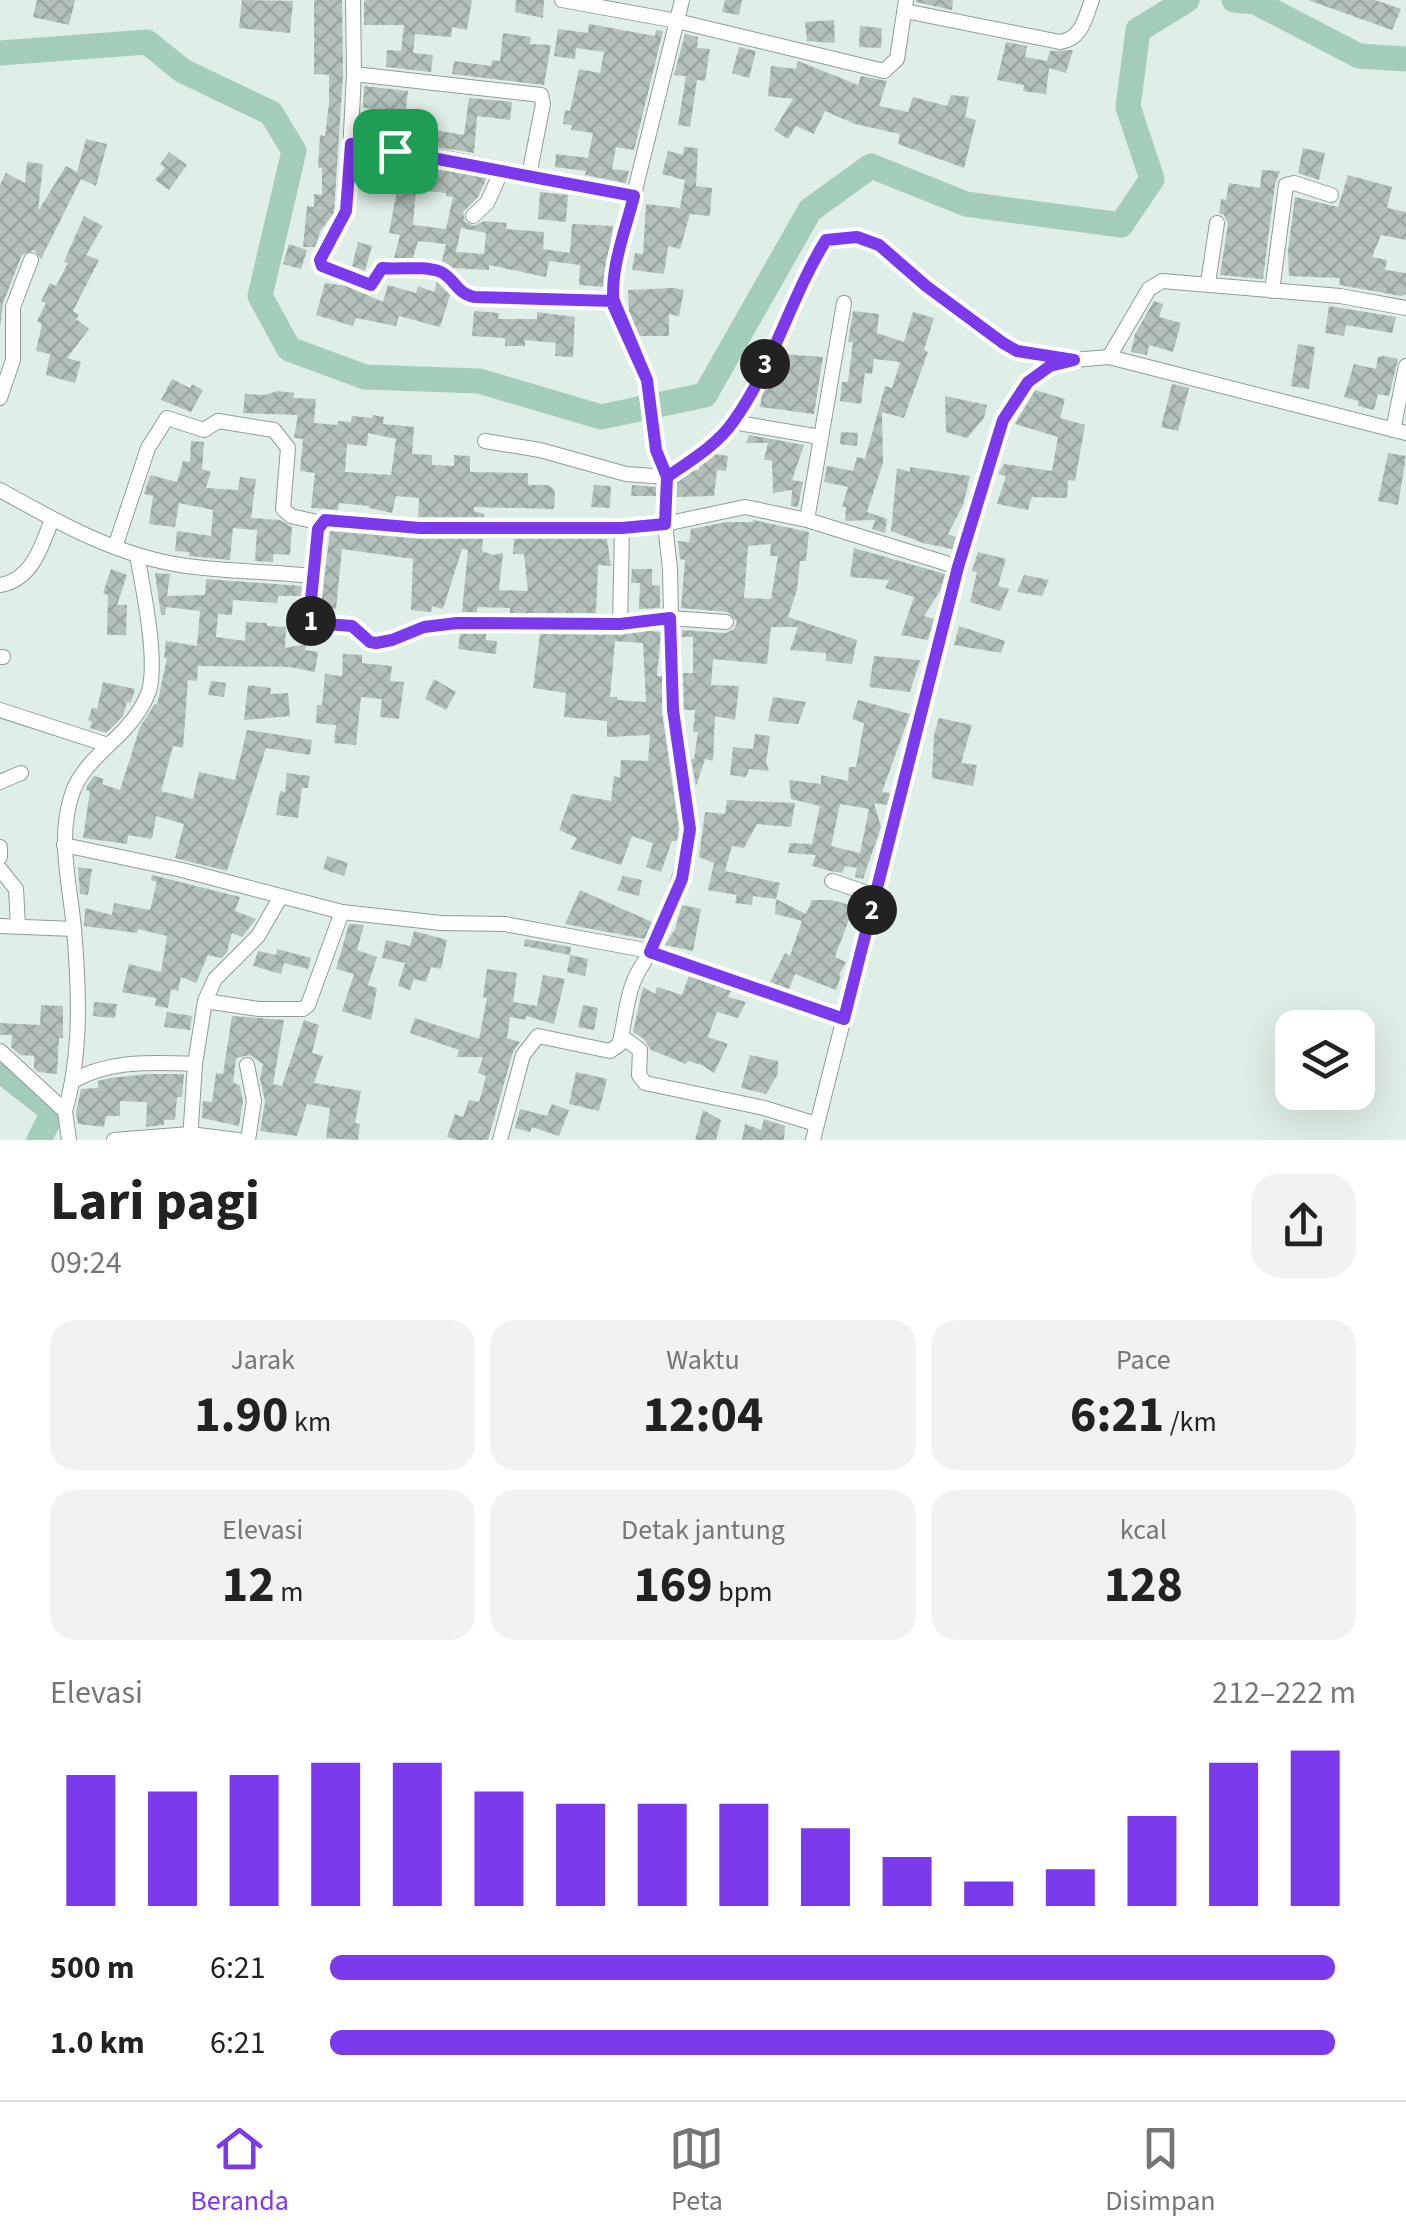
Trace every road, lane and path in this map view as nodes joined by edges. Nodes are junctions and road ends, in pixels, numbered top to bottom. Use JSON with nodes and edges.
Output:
{"nodes":[{"id":1,"x":353,"y":0,"type":"edge"},
{"id":2,"x":562,"y":0,"type":"edge"},
{"id":3,"x":682,"y":0,"type":"edge"},
{"id":4,"x":1092,"y":0,"type":"edge"},
{"id":5,"x":906,"y":5,"type":"edge"},
{"id":6,"x":677,"y":21,"type":"junction"},
{"id":7,"x":354,"y":74,"type":"junction"},
{"id":8,"x":351,"y":144,"type":"junction"},
{"id":9,"x":502,"y":170,"type":"junction"},
{"id":10,"x":529,"y":175,"type":"junction"},
{"id":11,"x":1330,"y":195,"type":"dead end"},
{"id":12,"x":634,"y":196,"type":"junction"},
{"id":13,"x":473,"y":216,"type":"dead end"},
{"id":14,"x":1217,"y":222,"type":"dead end"},
{"id":15,"x":31,"y":260,"type":"dead end"},
{"id":16,"x":1208,"y":283,"type":"junction"},
{"id":17,"x":1272,"y":291,"type":"junction"},
{"id":18,"x":614,"y":301,"type":"junction"},
{"id":19,"x":844,"y":303,"type":"dead end"},
{"id":20,"x":1406,"y":308,"type":"edge"},
{"id":21,"x":1109,"y":358,"type":"junction"},
{"id":22,"x":1074,"y":360,"type":"junction"},
{"id":23,"x":1406,"y":366,"type":"edge"},
{"id":24,"x":0,"y":398,"type":"edge"},
{"id":25,"x":733,"y":422,"type":"junction"},
{"id":26,"x":1400,"y":431,"type":"edge"},
{"id":27,"x":820,"y":437,"type":"junction"},
{"id":28,"x":486,"y":441,"type":"dead end"},
{"id":29,"x":667,"y":477,"type":"junction"},
{"id":30,"x":0,"y":490,"type":"edge"},
{"id":31,"x":52,"y":519,"type":"junction"},
{"id":32,"x":807,"y":520,"type":"junction"},
{"id":33,"x":321,"y":523,"type":"junction"},
{"id":34,"x":665,"y":524,"type":"junction"},
{"id":35,"x":622,"y":528,"type":"junction"},
{"id":36,"x":115,"y":547,"type":"junction"},
{"id":37,"x":138,"y":555,"type":"junction"},
{"id":38,"x":958,"y":567,"type":"junction"},
{"id":39,"x":312,"y":576,"type":"junction"},
{"id":40,"x":0,"y":584,"type":"edge"},
{"id":41,"x":670,"y":618,"type":"junction"},
{"id":42,"x":726,"y":622,"type":"dead end"},
{"id":43,"x":620,"y":624,"type":"junction"},
{"id":44,"x":0,"y":710,"type":"edge"},
{"id":45,"x":108,"y":745,"type":"junction"},
{"id":46,"x":20,"y":772,"type":"dead end"},
{"id":47,"x":0,"y":782,"type":"edge"},
{"id":48,"x":0,"y":846,"type":"edge"},
{"id":49,"x":64,"y":846,"type":"junction"},
{"id":50,"x":0,"y":857,"type":"edge"},
{"id":51,"x":0,"y":869,"type":"edge"},
{"id":52,"x":832,"y":881,"type":"dead end"},
{"id":53,"x":876,"y":896,"type":"junction"},
{"id":54,"x":280,"y":898,"type":"junction"},
{"id":55,"x":342,"y":912,"type":"junction"},
{"id":56,"x":0,"y":926,"type":"edge"},
{"id":57,"x":18,"y":926,"type":"junction"},
{"id":58,"x":74,"y":929,"type":"junction"},
{"id":59,"x":650,"y":952,"type":"junction"},
{"id":60,"x":206,"y":1001,"type":"junction"},
{"id":61,"x":844,"y":1019,"type":"junction"},
{"id":62,"x":621,"y":1036,"type":"junction"},
{"id":63,"x":0,"y":1051,"type":"edge"},
{"id":64,"x":195,"y":1064,"type":"junction"},
{"id":65,"x":248,"y":1065,"type":"dead end"},
{"id":66,"x":75,"y":1080,"type":"junction"},
{"id":67,"x":66,"y":1111,"type":"junction"},
{"id":68,"x":816,"y":1124,"type":"junction"},
{"id":69,"x":190,"y":1137,"type":"edge"},
{"id":70,"x":69,"y":1140,"type":"edge"},
{"id":71,"x":114,"y":1140,"type":"edge"},
{"id":72,"x":238,"y":1140,"type":"edge"},
{"id":73,"x":248,"y":1140,"type":"edge"},
{"id":74,"x":500,"y":1140,"type":"edge"},
{"id":75,"x":813,"y":1140,"type":"edge"}],
"edges":[{"from":1,"to":7,"type":"street"},
{"from":2,"to":6,"type":"street"},
{"from":3,"to":6,"type":"street"},
{"from":4,"to":5,"type":"street"},
{"from":5,"to":6,"type":"street"},
{"from":6,"to":12,"type":"street"},
{"from":7,"to":8,"type":"street"},
{"from":7,"to":10,"type":"street"},
{"from":8,"to":9,"type":"street"},
{"from":8,"to":18,"type":"street"},
{"from":9,"to":10,"type":"street"},
{"from":9,"to":13,"type":"street"},
{"from":10,"to":12,"type":"street"},
{"from":11,"to":17,"type":"street"},
{"from":12,"to":18,"type":"street"},
{"from":14,"to":16,"type":"street"},
{"from":15,"to":24,"type":"street"},
{"from":16,"to":17,"type":"street"},
{"from":16,"to":21,"type":"street"},
{"from":17,"to":20,"type":"street"},
{"from":18,"to":29,"type":"street"},
{"from":19,"to":27,"type":"street"},
{"from":21,"to":22,"type":"street"},
{"from":21,"to":26,"type":"street"},
{"from":22,"to":25,"type":"street"},
{"from":22,"to":38,"type":"street"},
{"from":23,"to":26,"type":"street"},
{"from":25,"to":27,"type":"street"},
{"from":25,"to":29,"type":"street"},
{"from":27,"to":32,"type":"street"},
{"from":28,"to":29,"type":"street"},
{"from":29,"to":34,"type":"street"},
{"from":30,"to":31,"type":"street"},
{"from":31,"to":36,"type":"street"},
{"from":31,"to":40,"type":"street"},
{"from":32,"to":34,"type":"street"},
{"from":32,"to":38,"type":"street"},
{"from":33,"to":35,"type":"street"},
{"from":33,"to":36,"type":"street"},
{"from":33,"to":39,"type":"street"},
{"from":34,"to":35,"type":"street"},
{"from":34,"to":41,"type":"street"},
{"from":35,"to":43,"type":"street"},
{"from":36,"to":37,"type":"street"},
{"from":37,"to":39,"type":"street"},
{"from":37,"to":45,"type":"street"},
{"from":38,"to":53,"type":"street"},
{"from":39,"to":43,"type":"street"},
{"from":41,"to":42,"type":"street"},
{"from":41,"to":43,"type":"street"},
{"from":41,"to":59,"type":"street"},
{"from":44,"to":45,"type":"street"},
{"from":45,"to":49,"type":"street"},
{"from":46,"to":47,"type":"street"},
{"from":48,"to":50,"type":"street"},
{"from":49,"to":54,"type":"street"},
{"from":49,"to":58,"type":"street"},
{"from":51,"to":57,"type":"street"},
{"from":52,"to":53,"type":"street"},
{"from":53,"to":61,"type":"street"},
{"from":54,"to":55,"type":"street"},
{"from":54,"to":60,"type":"street"},
{"from":55,"to":59,"type":"street"},
{"from":55,"to":60,"type":"street"},
{"from":56,"to":57,"type":"street"},
{"from":57,"to":58,"type":"street"},
{"from":58,"to":66,"type":"street"},
{"from":59,"to":61,"type":"street"},
{"from":59,"to":62,"type":"street"},
{"from":60,"to":64,"type":"street"},
{"from":61,"to":68,"type":"street"},
{"from":62,"to":68,"type":"street"},
{"from":62,"to":74,"type":"street"},
{"from":63,"to":67,"type":"street"},
{"from":64,"to":66,"type":"street"},
{"from":64,"to":69,"type":"street"},
{"from":65,"to":73,"type":"street"},
{"from":66,"to":67,"type":"street"},
{"from":67,"to":70,"type":"street"},
{"from":68,"to":75,"type":"street"},
{"from":69,"to":71,"type":"street"},
{"from":69,"to":72,"type":"street"}]}
